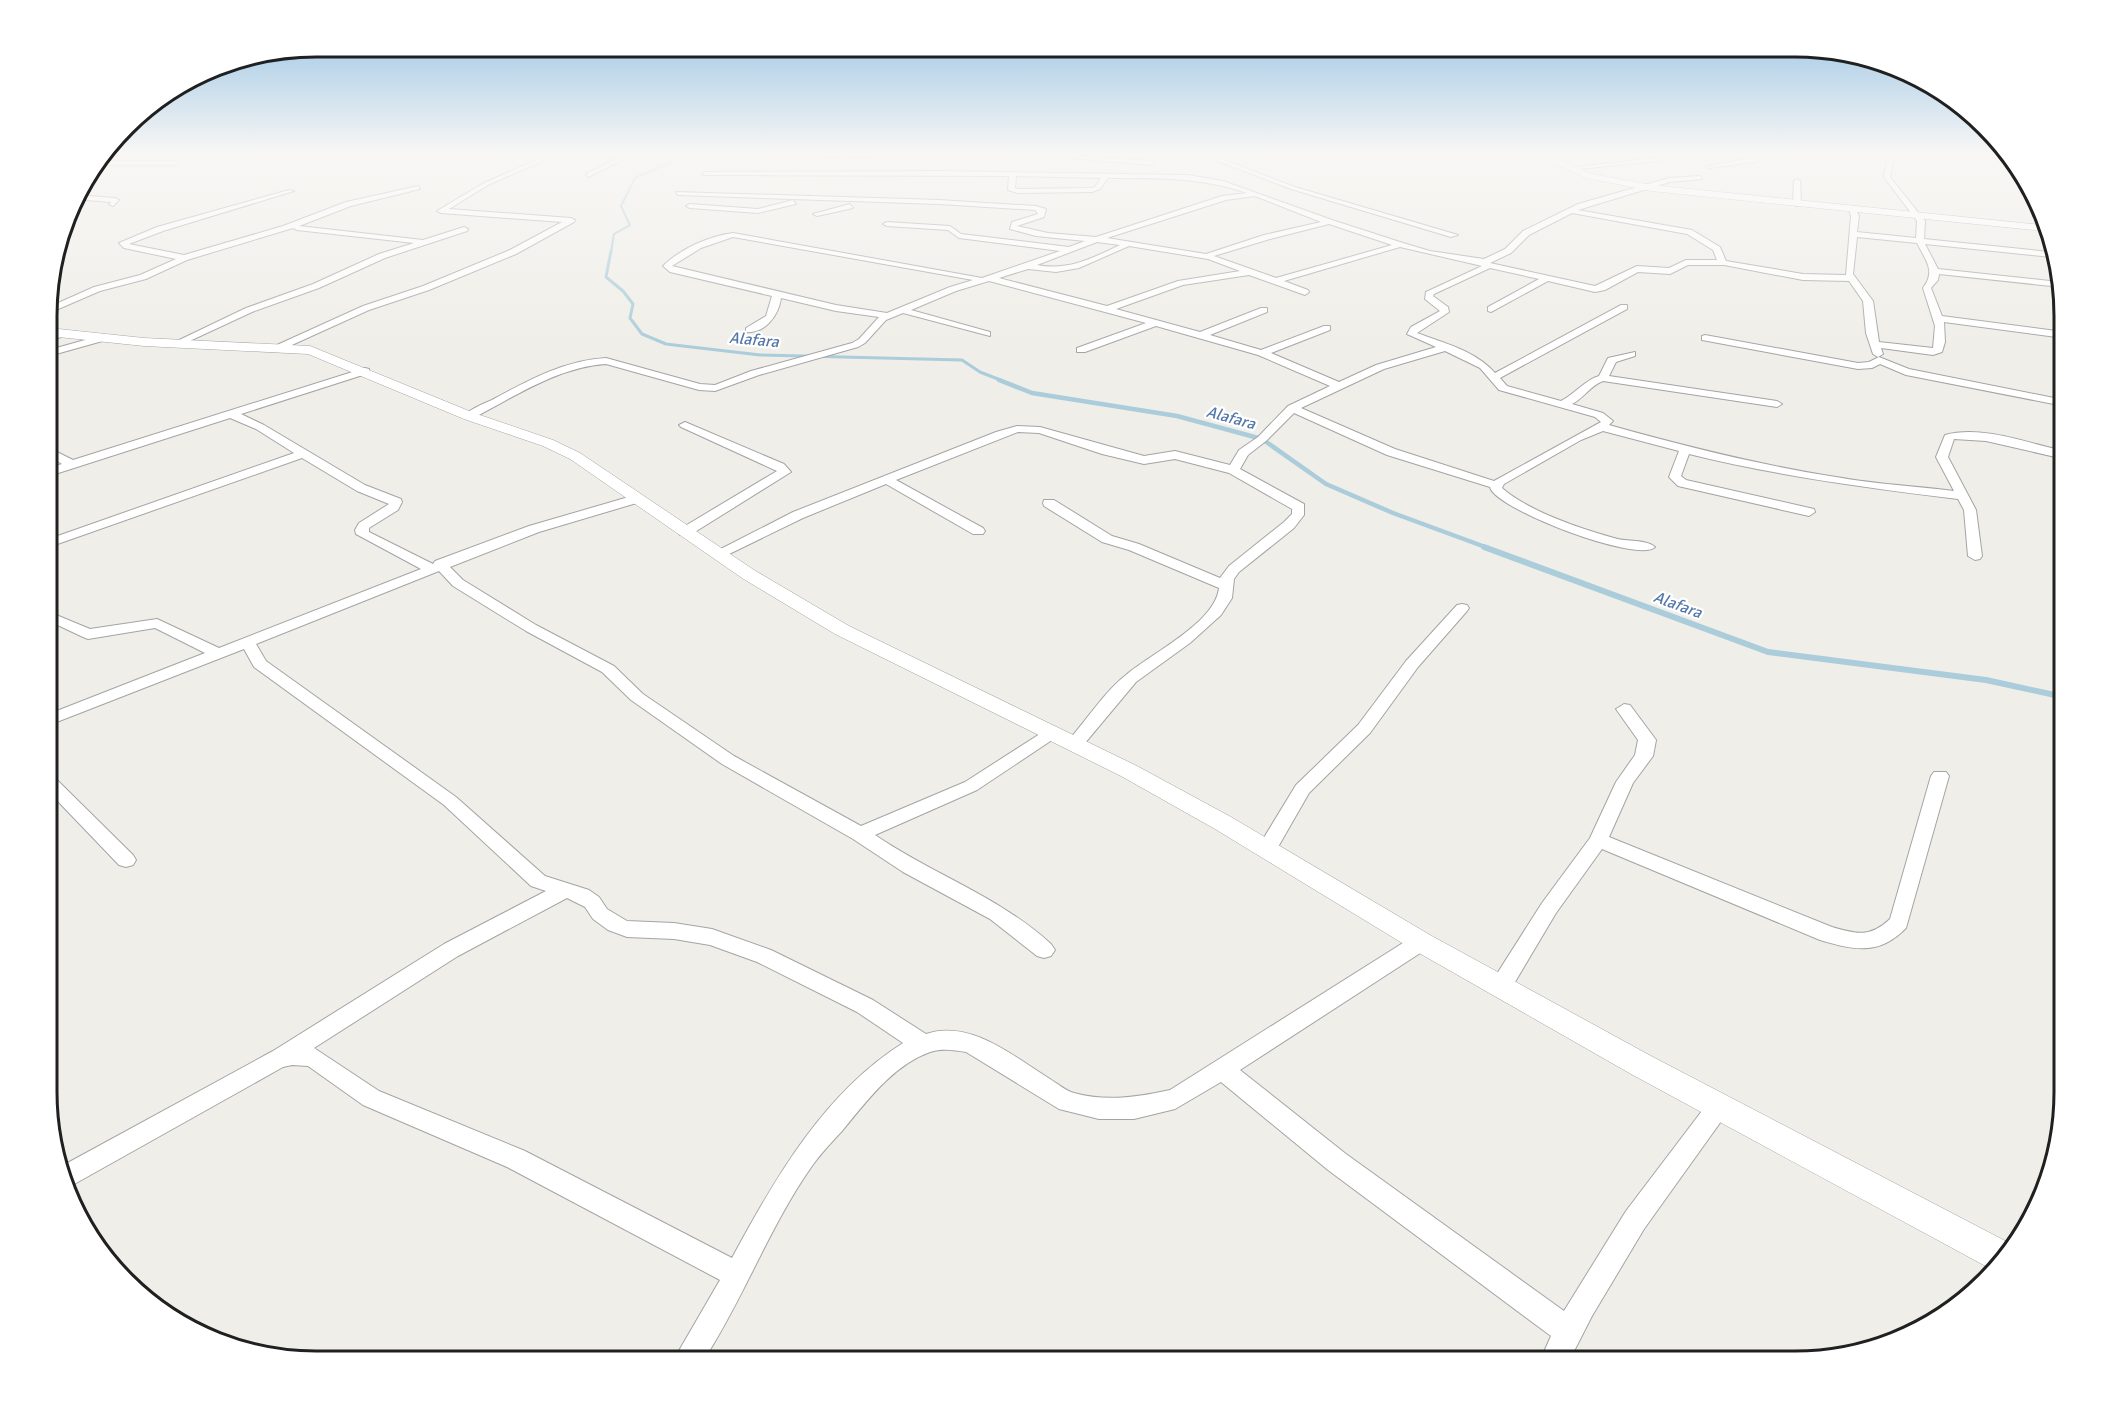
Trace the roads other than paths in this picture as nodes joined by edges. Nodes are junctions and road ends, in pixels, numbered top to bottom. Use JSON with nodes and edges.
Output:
{"nodes":[{"id":1,"x":198,"y":218,"type":"edge"},
{"id":2,"x":313,"y":218,"type":"edge"},
{"id":3,"x":528,"y":218,"type":"edge"},
{"id":4,"x":1033,"y":218,"type":"edge"},
{"id":5,"x":1160,"y":218,"type":"edge"},
{"id":6,"x":1318,"y":218,"type":"edge"},
{"id":7,"x":1395,"y":218,"type":"edge"},
{"id":8,"x":1557,"y":218,"type":"edge"},
{"id":9,"x":1608,"y":218,"type":"edge"},
{"id":10,"x":1855,"y":218,"type":"edge"},
{"id":11,"x":1919,"y":218,"type":"edge"},
{"id":12,"x":1950,"y":218,"type":"edge"},
{"id":13,"x":1329,"y":222,"type":"junction"},
{"id":14,"x":887,"y":224,"type":"dead end"},
{"id":15,"x":2038,"y":227,"type":"edge"},
{"id":16,"x":286,"y":228,"type":"junction"},
{"id":17,"x":464,"y":229,"type":"dead end"},
{"id":18,"x":1852,"y":234,"type":"junction"},
{"id":19,"x":1454,"y":235,"type":"dead end"},
{"id":20,"x":1097,"y":239,"type":"junction"},
{"id":21,"x":424,"y":241,"type":"junction"},
{"id":22,"x":1920,"y":241,"type":"junction"},
{"id":23,"x":1128,"y":244,"type":"junction"},
{"id":24,"x":1400,"y":245,"type":"junction"},
{"id":25,"x":1070,"y":250,"type":"junction"},
{"id":26,"x":2046,"y":255,"type":"edge"},
{"id":27,"x":1210,"y":257,"type":"junction"},
{"id":28,"x":184,"y":258,"type":"junction"},
{"id":29,"x":1724,"y":263,"type":"junction"},
{"id":30,"x":1486,"y":264,"type":"junction"},
{"id":31,"x":1027,"y":266,"type":"junction"},
{"id":32,"x":1935,"y":271,"type":"junction"},
{"id":33,"x":1251,"y":272,"type":"junction"},
{"id":34,"x":1851,"y":278,"type":"junction"},
{"id":35,"x":1545,"y":279,"type":"junction"},
{"id":36,"x":988,"y":280,"type":"junction"},
{"id":37,"x":1276,"y":281,"type":"junction"},
{"id":38,"x":2052,"y":284,"type":"edge"},
{"id":39,"x":1305,"y":292,"type":"dead end"},
{"id":40,"x":777,"y":295,"type":"junction"},
{"id":41,"x":58,"y":306,"type":"edge"},
{"id":42,"x":1624,"y":307,"type":"dead end"},
{"id":43,"x":1107,"y":309,"type":"junction"},
{"id":44,"x":1491,"y":309,"type":"dead end"},
{"id":45,"x":903,"y":310,"type":"junction"},
{"id":46,"x":1264,"y":310,"type":"dead end"},
{"id":47,"x":888,"y":315,"type":"junction"},
{"id":48,"x":1938,"y":318,"type":"junction"},
{"id":49,"x":1155,"y":323,"type":"junction"},
{"id":50,"x":1327,"y":328,"type":"dead end"},
{"id":51,"x":748,"y":330,"type":"dead end"},
{"id":52,"x":57,"y":334,"type":"edge"},
{"id":53,"x":987,"y":334,"type":"dead end"},
{"id":54,"x":2054,"y":334,"type":"edge"},
{"id":55,"x":1199,"y":336,"type":"junction"},
{"id":56,"x":103,"y":338,"type":"junction"},
{"id":57,"x":1705,"y":338,"type":"dead end"},
{"id":58,"x":178,"y":343,"type":"junction"},
{"id":59,"x":1875,"y":344,"type":"junction"},
{"id":60,"x":1447,"y":347,"type":"junction"},
{"id":61,"x":280,"y":348,"type":"junction"},
{"id":62,"x":57,"y":351,"type":"edge"},
{"id":63,"x":1081,"y":351,"type":"dead end"},
{"id":64,"x":1262,"y":353,"type":"junction"},
{"id":65,"x":1631,"y":354,"type":"dead end"},
{"id":66,"x":1880,"y":360,"type":"junction"},
{"id":67,"x":365,"y":371,"type":"junction"},
{"id":68,"x":1493,"y":378,"type":"junction"},
{"id":69,"x":1603,"y":378,"type":"junction"},
{"id":70,"x":1339,"y":386,"type":"junction"},
{"id":71,"x":2054,"y":401,"type":"edge"},
{"id":72,"x":1777,"y":404,"type":"dead end"},
{"id":73,"x":1562,"y":405,"type":"junction"},
{"id":74,"x":1292,"y":408,"type":"junction"},
{"id":75,"x":229,"y":413,"type":"junction"},
{"id":76,"x":469,"y":416,"type":"junction"},
{"id":77,"x":685,"y":425,"type":"dead end"},
{"id":78,"x":1602,"y":427,"type":"junction"},
{"id":79,"x":1685,"y":450,"type":"junction"},
{"id":80,"x":304,"y":453,"type":"junction"},
{"id":81,"x":2054,"y":453,"type":"edge"},
{"id":82,"x":57,"y":456,"type":"edge"},
{"id":83,"x":71,"y":464,"type":"junction"},
{"id":84,"x":57,"y":469,"type":"edge"},
{"id":85,"x":1233,"y":470,"type":"junction"},
{"id":86,"x":888,"y":480,"type":"junction"},
{"id":87,"x":1495,"y":485,"type":"junction"},
{"id":88,"x":1964,"y":496,"type":"junction"},
{"id":89,"x":636,"y":499,"type":"junction"},
{"id":90,"x":1049,"y":503,"type":"dead end"},
{"id":91,"x":1809,"y":512,"type":"dead end"},
{"id":92,"x":978,"y":531,"type":"dead end"},
{"id":93,"x":685,"y":532,"type":"junction"},
{"id":94,"x":57,"y":540,"type":"edge"},
{"id":95,"x":1648,"y":547,"type":"dead end"},
{"id":96,"x":718,"y":554,"type":"junction"},
{"id":97,"x":1975,"y":556,"type":"dead end"},
{"id":98,"x":435,"y":566,"type":"junction"},
{"id":99,"x":1226,"y":586,"type":"junction"},
{"id":100,"x":1462,"y":608,"type":"dead end"},
{"id":101,"x":57,"y":620,"type":"edge"},
{"id":102,"x":248,"y":643,"type":"junction"},
{"id":103,"x":219,"y":654,"type":"junction"},
{"id":104,"x":1624,"y":709,"type":"dead end"},
{"id":105,"x":57,"y":717,"type":"edge"},
{"id":106,"x":1052,"y":734,"type":"junction"},
{"id":107,"x":1074,"y":745,"type":"junction"},
{"id":108,"x":1940,"y":776,"type":"dead end"},
{"id":109,"x":57,"y":790,"type":"edge"},
{"id":110,"x":860,"y":834,"type":"junction"},
{"id":111,"x":1598,"y":840,"type":"junction"},
{"id":112,"x":1267,"y":849,"type":"junction"},
{"id":113,"x":126,"y":860,"type":"dead end"},
{"id":114,"x":564,"y":890,"type":"junction"},
{"id":115,"x":1421,"y":942,"type":"junction"},
{"id":116,"x":1044,"y":950,"type":"dead end"},
{"id":117,"x":1501,"y":986,"type":"junction"},
{"id":118,"x":922,"y":1044,"type":"junction"},
{"id":119,"x":278,"y":1059,"type":"junction"},
{"id":120,"x":1222,"y":1069,"type":"junction"},
{"id":121,"x":1719,"y":1106,"type":"junction"},
{"id":122,"x":71,"y":1174,"type":"edge"},
{"id":123,"x":1998,"y":1254,"type":"edge"},
{"id":124,"x":738,"y":1275,"type":"junction"},
{"id":125,"x":1569,"y":1332,"type":"junction"},
{"id":126,"x":693,"y":1351,"type":"edge"},
{"id":127,"x":1559,"y":1351,"type":"edge"}],
"edges":[{"from":1,"to":28,"type":"street"},
{"from":2,"to":16,"type":"street"},
{"from":3,"to":61,"type":"street"},
{"from":4,"to":20,"type":"street"},
{"from":5,"to":20,"type":"street"},
{"from":6,"to":13,"type":"street"},
{"from":7,"to":19,"type":"street"},
{"from":8,"to":30,"type":"street"},
{"from":9,"to":29,"type":"street"},
{"from":10,"to":18,"type":"street"},
{"from":11,"to":22,"type":"street"},
{"from":12,"to":15,"type":"street"},
{"from":13,"to":24,"type":"street"},
{"from":13,"to":27,"type":"street"},
{"from":14,"to":25,"type":"street"},
{"from":16,"to":21,"type":"street"},
{"from":16,"to":28,"type":"street"},
{"from":17,"to":21,"type":"street"},
{"from":18,"to":22,"type":"street"},
{"from":18,"to":34,"type":"street"},
{"from":20,"to":23,"type":"street"},
{"from":20,"to":25,"type":"street"},
{"from":21,"to":58,"type":"street"},
{"from":22,"to":26,"type":"street"},
{"from":22,"to":32,"type":"street"},
{"from":23,"to":27,"type":"street"},
{"from":23,"to":31,"type":"street"},
{"from":24,"to":30,"type":"street"},
{"from":24,"to":37,"type":"street"},
{"from":25,"to":31,"type":"street"},
{"from":27,"to":33,"type":"street"},
{"from":28,"to":41,"type":"street"},
{"from":29,"to":34,"type":"street"},
{"from":29,"to":35,"type":"street"},
{"from":30,"to":35,"type":"street"},
{"from":30,"to":60,"type":"street"},
{"from":31,"to":36,"type":"street"},
{"from":32,"to":38,"type":"street"},
{"from":32,"to":48,"type":"street"},
{"from":33,"to":37,"type":"street"},
{"from":33,"to":43,"type":"street"},
{"from":34,"to":59,"type":"street"},
{"from":35,"to":44,"type":"street"},
{"from":36,"to":40,"type":"street"},
{"from":36,"to":43,"type":"street"},
{"from":36,"to":45,"type":"street"},
{"from":37,"to":39,"type":"street"},
{"from":40,"to":47,"type":"street"},
{"from":40,"to":51,"type":"street"},
{"from":42,"to":68,"type":"street"},
{"from":43,"to":49,"type":"street"},
{"from":45,"to":47,"type":"street"},
{"from":45,"to":53,"type":"street"},
{"from":46,"to":55,"type":"street"},
{"from":47,"to":76,"type":"street"},
{"from":48,"to":54,"type":"street"},
{"from":48,"to":59,"type":"street"},
{"from":49,"to":55,"type":"street"},
{"from":49,"to":63,"type":"street"},
{"from":50,"to":64,"type":"street"},
{"from":52,"to":56,"type":"street"},
{"from":55,"to":64,"type":"street"},
{"from":56,"to":58,"type":"street"},
{"from":56,"to":62,"type":"street"},
{"from":57,"to":66,"type":"street"},
{"from":58,"to":61,"type":"street"},
{"from":59,"to":66,"type":"street"},
{"from":60,"to":68,"type":"street"},
{"from":60,"to":70,"type":"street"},
{"from":61,"to":67,"type":"street"},
{"from":64,"to":70,"type":"street"},
{"from":65,"to":69,"type":"street"},
{"from":66,"to":71,"type":"street"},
{"from":67,"to":75,"type":"street"},
{"from":67,"to":76,"type":"street"},
{"from":68,"to":73,"type":"street"},
{"from":69,"to":72,"type":"street"},
{"from":69,"to":73,"type":"street"},
{"from":70,"to":74,"type":"street"},
{"from":73,"to":78,"type":"street"},
{"from":74,"to":85,"type":"street"},
{"from":74,"to":87,"type":"street"},
{"from":75,"to":80,"type":"street"},
{"from":75,"to":83,"type":"street"},
{"from":76,"to":89,"type":"street"},
{"from":77,"to":93,"type":"street"},
{"from":78,"to":79,"type":"street"},
{"from":78,"to":87,"type":"street"},
{"from":79,"to":88,"type":"street"},
{"from":79,"to":91,"type":"street"},
{"from":80,"to":94,"type":"street"},
{"from":80,"to":98,"type":"street"},
{"from":81,"to":88,"type":"street"},
{"from":82,"to":83,"type":"street"},
{"from":83,"to":84,"type":"street"},
{"from":85,"to":86,"type":"street"},
{"from":85,"to":99,"type":"street"},
{"from":86,"to":92,"type":"street"},
{"from":86,"to":96,"type":"street"},
{"from":87,"to":95,"type":"street"},
{"from":88,"to":97,"type":"street"},
{"from":89,"to":93,"type":"street"},
{"from":89,"to":98,"type":"street"},
{"from":90,"to":99,"type":"street"},
{"from":93,"to":96,"type":"street"},
{"from":96,"to":106,"type":"street"},
{"from":98,"to":102,"type":"street"},
{"from":98,"to":110,"type":"street"},
{"from":99,"to":107,"type":"street"},
{"from":100,"to":112,"type":"street"},
{"from":101,"to":103,"type":"street"},
{"from":102,"to":103,"type":"street"},
{"from":102,"to":114,"type":"street"},
{"from":103,"to":105,"type":"street"},
{"from":104,"to":111,"type":"street"},
{"from":106,"to":107,"type":"street"},
{"from":106,"to":110,"type":"street"},
{"from":107,"to":112,"type":"street"},
{"from":108,"to":111,"type":"street"},
{"from":109,"to":113,"type":"street"},
{"from":110,"to":116,"type":"street"},
{"from":111,"to":117,"type":"street"},
{"from":112,"to":115,"type":"street"},
{"from":114,"to":118,"type":"street"},
{"from":114,"to":119,"type":"street"},
{"from":115,"to":117,"type":"street"},
{"from":115,"to":120,"type":"street"},
{"from":117,"to":121,"type":"street"},
{"from":118,"to":120,"type":"street"},
{"from":118,"to":124,"type":"street"},
{"from":119,"to":122,"type":"street"},
{"from":119,"to":124,"type":"street"},
{"from":120,"to":125,"type":"street"},
{"from":121,"to":123,"type":"street"},
{"from":121,"to":125,"type":"street"},
{"from":124,"to":126,"type":"street"},
{"from":125,"to":127,"type":"street"}]}
